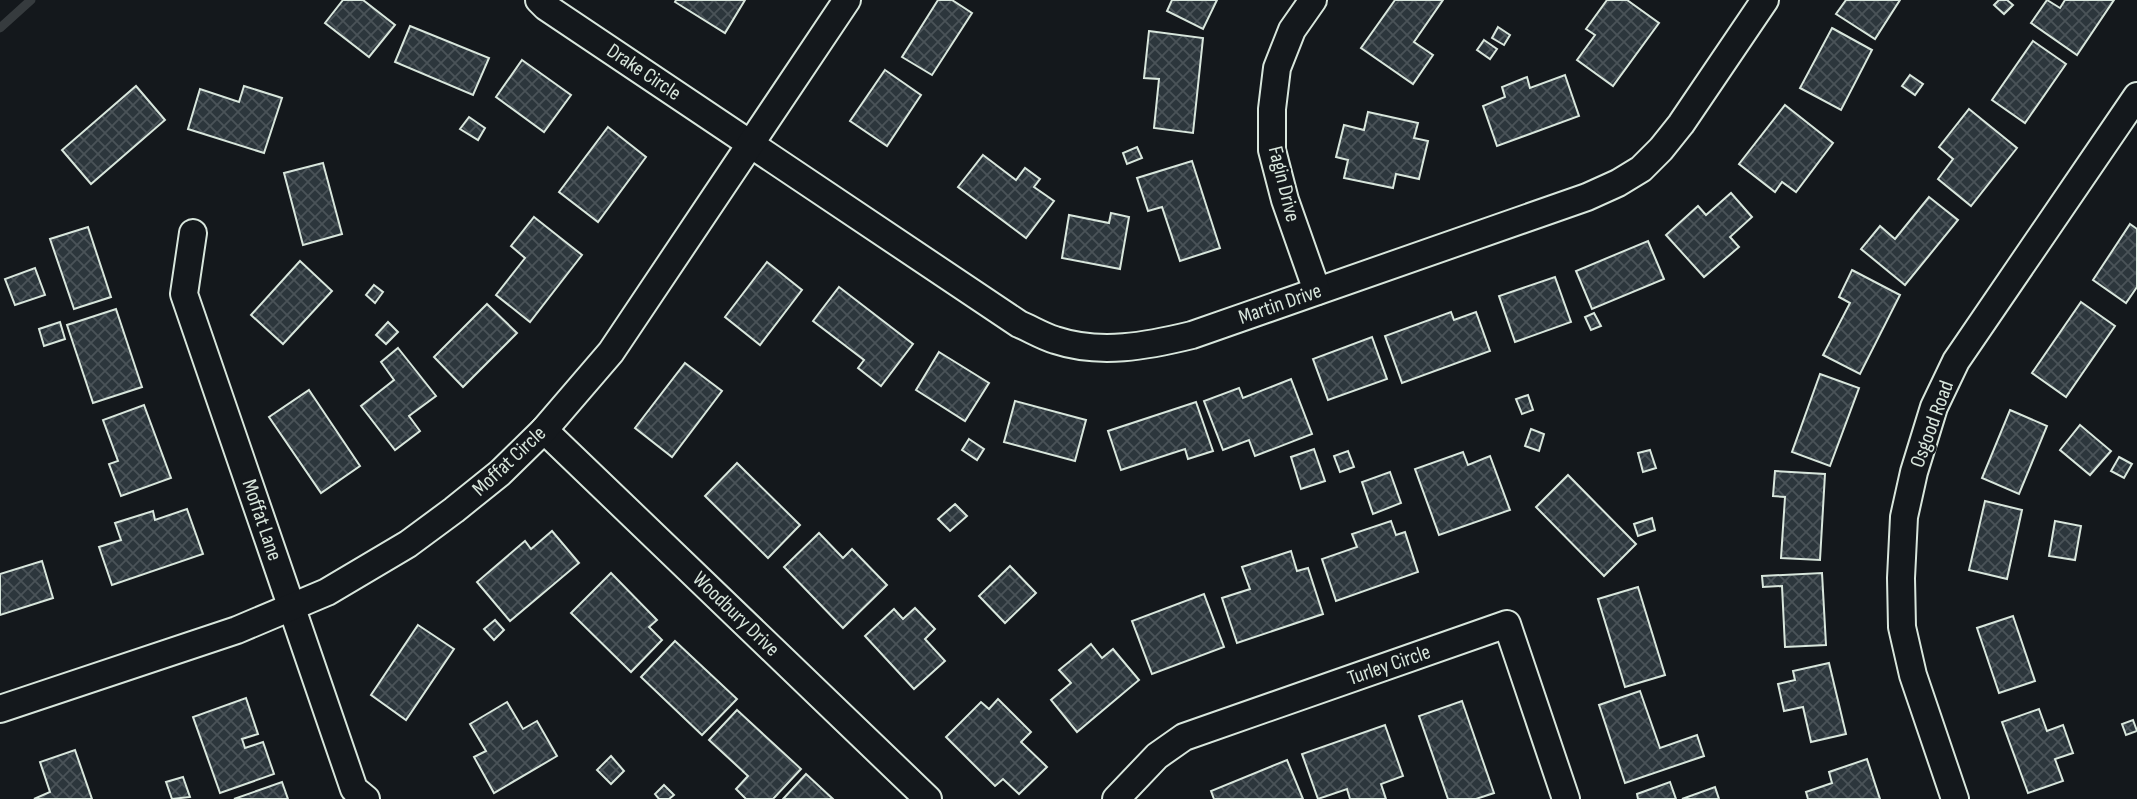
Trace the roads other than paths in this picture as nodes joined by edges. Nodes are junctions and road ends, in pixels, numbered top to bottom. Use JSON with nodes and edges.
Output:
{"nodes":[{"id":1,"x":539,"y":0,"type":"edge"},
{"id":2,"x":847,"y":0,"type":"edge"},
{"id":3,"x":1312,"y":0,"type":"edge"},
{"id":4,"x":1765,"y":0,"type":"edge"},
{"id":5,"x":2137,"y":96,"type":"edge"},
{"id":6,"x":750,"y":142,"type":"junction"},
{"id":7,"x":193,"y":233,"type":"dead end"},
{"id":8,"x":1317,"y":291,"type":"junction"},
{"id":9,"x":544,"y":430,"type":"junction"},
{"id":10,"x":291,"y":606,"type":"junction"},
{"id":11,"x":0,"y":709,"type":"edge"},
{"id":12,"x":366,"y":799,"type":"edge"},
{"id":13,"x":928,"y":799,"type":"edge"},
{"id":14,"x":1116,"y":799,"type":"edge"},
{"id":15,"x":1566,"y":799,"type":"edge"},
{"id":16,"x":1955,"y":799,"type":"edge"}],
"edges":[{"from":1,"to":6,"type":"street","name":"Drake Circle"},
{"from":2,"to":6,"type":"street","name":"Moffat Circle"},
{"from":3,"to":8,"type":"street","name":"Fagin Drive"},
{"from":4,"to":8,"type":"street","name":"Martin Drive"},
{"from":5,"to":16,"type":"street","name":"Osgood Road"},
{"from":6,"to":8,"type":"street","name":"Martin Drive"},
{"from":6,"to":9,"type":"street","name":"Moffat Circle"},
{"from":7,"to":10,"type":"street","name":"Moffat Lane"},
{"from":9,"to":10,"type":"street","name":"Moffat Circle"},
{"from":9,"to":13,"type":"street","name":"Woodbury Drive"},
{"from":10,"to":11,"type":"street","name":"Moffat Circle"},
{"from":10,"to":12,"type":"street","name":"Moffat Lane"},
{"from":14,"to":15,"type":"street","name":"Turley Circle"}]}
